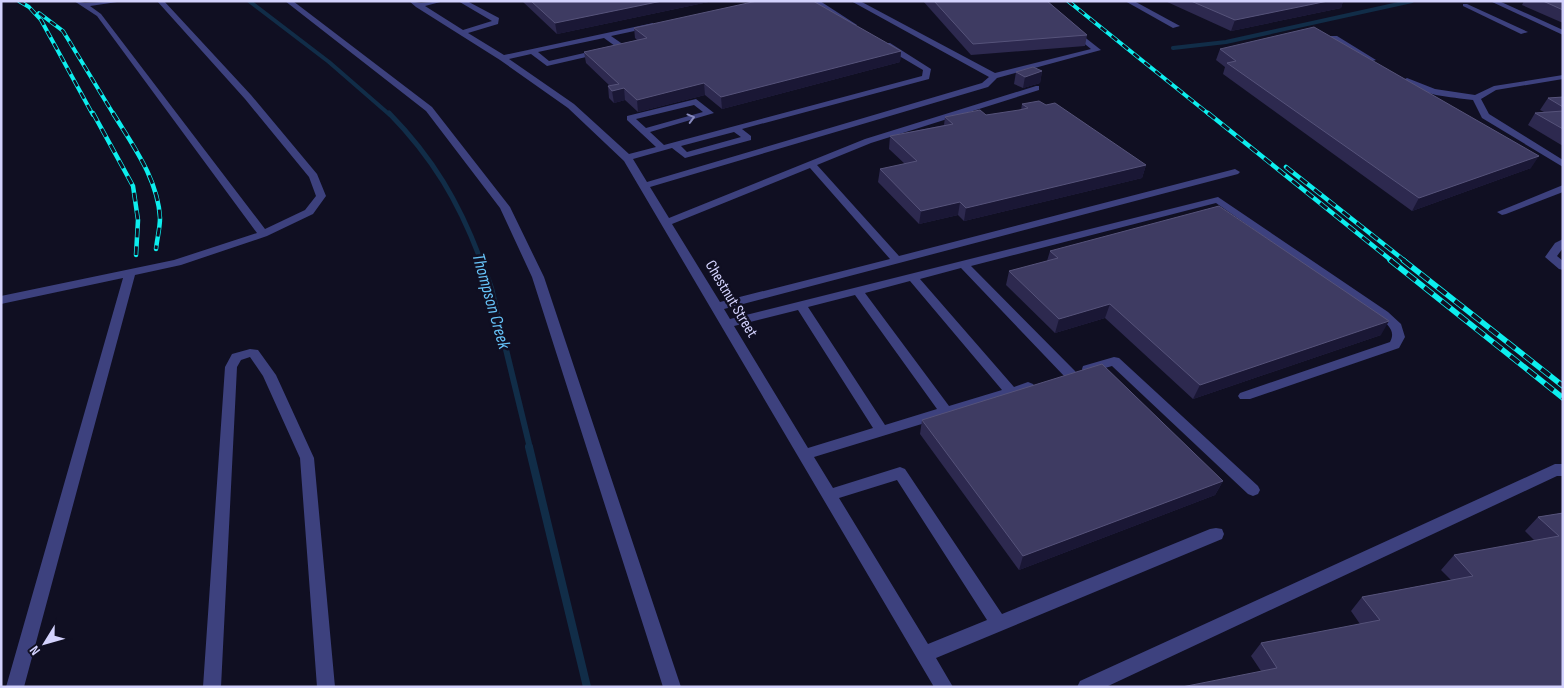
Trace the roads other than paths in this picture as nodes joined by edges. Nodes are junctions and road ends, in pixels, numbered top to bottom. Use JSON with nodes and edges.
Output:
{"nodes":[{"id":1,"x":121,"y":1,"type":"edge"},
{"id":2,"x":160,"y":1,"type":"edge"},
{"id":3,"x":288,"y":1,"type":"edge"},
{"id":4,"x":441,"y":1,"type":"edge"},
{"id":5,"x":462,"y":1,"type":"edge"},
{"id":6,"x":814,"y":1,"type":"edge"},
{"id":7,"x":854,"y":1,"type":"edge"},
{"id":8,"x":1128,"y":1,"type":"edge"},
{"id":9,"x":1493,"y":1,"type":"edge"},
{"id":10,"x":80,"y":3,"type":"edge"},
{"id":11,"x":415,"y":4,"type":"edge"},
{"id":12,"x":1465,"y":5,"type":"dead end"},
{"id":13,"x":1520,"y":14,"type":"junction"},
{"id":14,"x":1490,"y":16,"type":"junction"},
{"id":15,"x":656,"y":24,"type":"edge"},
{"id":16,"x":1068,"y":26,"type":"edge"},
{"id":17,"x":1176,"y":26,"type":"dead end"},
{"id":18,"x":863,"y":30,"type":"edge"},
{"id":19,"x":462,"y":32,"type":"junction"},
{"id":20,"x":1524,"y":32,"type":"dead end"},
{"id":21,"x":1563,"y":33,"type":"edge"},
{"id":22,"x":606,"y":36,"type":"junction"},
{"id":23,"x":1334,"y":38,"type":"edge"},
{"id":24,"x":879,"y":40,"type":"edge"},
{"id":25,"x":533,"y":52,"type":"junction"},
{"id":26,"x":503,"y":58,"type":"junction"},
{"id":27,"x":1376,"y":62,"type":"edge"},
{"id":28,"x":994,"y":76,"type":"junction"},
{"id":29,"x":1563,"y":77,"type":"edge"},
{"id":30,"x":1402,"y":78,"type":"edge"},
{"id":31,"x":1036,"y":88,"type":"edge"},
{"id":32,"x":1476,"y":98,"type":"junction"},
{"id":33,"x":735,"y":128,"type":"junction"},
{"id":34,"x":644,"y":130,"type":"junction"},
{"id":35,"x":673,"y":144,"type":"junction"},
{"id":36,"x":661,"y":148,"type":"junction"},
{"id":37,"x":626,"y":158,"type":"junction"},
{"id":38,"x":811,"y":164,"type":"junction"},
{"id":39,"x":1563,"y":164,"type":"edge"},
{"id":40,"x":1235,"y":172,"type":"dead end"},
{"id":41,"x":644,"y":186,"type":"junction"},
{"id":42,"x":1563,"y":188,"type":"edge"},
{"id":43,"x":1502,"y":212,"type":"dead end"},
{"id":44,"x":666,"y":223,"type":"junction"},
{"id":45,"x":263,"y":234,"type":"junction"},
{"id":46,"x":1563,"y":242,"type":"edge"},
{"id":47,"x":897,"y":260,"type":"junction"},
{"id":48,"x":963,"y":264,"type":"junction"},
{"id":49,"x":1563,"y":267,"type":"edge"},
{"id":50,"x":130,"y":273,"type":"junction"},
{"id":51,"x":912,"y":277,"type":"junction"},
{"id":52,"x":858,"y":291,"type":"junction"},
{"id":53,"x":1,"y":300,"type":"edge"},
{"id":54,"x":801,"y":305,"type":"junction"},
{"id":55,"x":717,"y":307,"type":"junction"},
{"id":56,"x":726,"y":324,"type":"junction"},
{"id":57,"x":1070,"y":374,"type":"junction"},
{"id":58,"x":1011,"y":392,"type":"junction"},
{"id":59,"x":1245,"y":396,"type":"dead end"},
{"id":60,"x":946,"y":412,"type":"junction"},
{"id":61,"x":882,"y":431,"type":"junction"},
{"id":62,"x":805,"y":454,"type":"junction"},
{"id":63,"x":1563,"y":470,"type":"edge"},
{"id":64,"x":1253,"y":490,"type":"dead end"},
{"id":65,"x":829,"y":495,"type":"junction"},
{"id":66,"x":1216,"y":534,"type":"dead end"},
{"id":67,"x":999,"y":624,"type":"junction"},
{"id":68,"x":925,"y":654,"type":"junction"},
{"id":69,"x":15,"y":687,"type":"edge"},
{"id":70,"x":212,"y":687,"type":"edge"},
{"id":71,"x":326,"y":687,"type":"edge"},
{"id":72,"x":672,"y":687,"type":"edge"},
{"id":73,"x":944,"y":687,"type":"edge"},
{"id":74,"x":1086,"y":687,"type":"edge"}],
"edges":[{"from":1,"to":10,"type":"street"},
{"from":2,"to":45,"type":"street"},
{"from":3,"to":72,"type":"street"},
{"from":4,"to":11,"type":"street"},
{"from":5,"to":19,"type":"street"},
{"from":6,"to":18,"type":"street"},
{"from":7,"to":28,"type":"street"},
{"from":8,"to":17,"type":"street"},
{"from":9,"to":13,"type":"street"},
{"from":10,"to":45,"type":"street"},
{"from":11,"to":19,"type":"street","name":"Chestnut Street"},
{"from":12,"to":14,"type":"street"},
{"from":13,"to":14,"type":"street"},
{"from":13,"to":21,"type":"street"},
{"from":14,"to":20,"type":"street"},
{"from":15,"to":22,"type":"street"},
{"from":16,"to":28,"type":"street"},
{"from":19,"to":26,"type":"street","name":"Chestnut Street"},
{"from":22,"to":25,"type":"street"},
{"from":22,"to":25,"type":"street"},
{"from":23,"to":27,"type":"street"},
{"from":24,"to":33,"type":"street"},
{"from":25,"to":26,"type":"street"},
{"from":26,"to":37,"type":"street","name":"Chestnut Street"},
{"from":28,"to":41,"type":"street"},
{"from":29,"to":32,"type":"street"},
{"from":30,"to":32,"type":"street"},
{"from":31,"to":38,"type":"street"},
{"from":32,"to":39,"type":"street"},
{"from":33,"to":35,"type":"street"},
{"from":33,"to":35,"type":"street"},
{"from":34,"to":34,"type":"street","one_way":true},
{"from":34,"to":36,"type":"street"},
{"from":35,"to":36,"type":"street"},
{"from":36,"to":37,"type":"street"},
{"from":37,"to":41,"type":"street","name":"Chestnut Street"},
{"from":38,"to":44,"type":"street"},
{"from":38,"to":47,"type":"street"},
{"from":40,"to":47,"type":"street"},
{"from":41,"to":44,"type":"street","name":"Chestnut Street"},
{"from":42,"to":43,"type":"street"},
{"from":44,"to":55,"type":"street","name":"Chestnut Street"},
{"from":45,"to":50,"type":"street"},
{"from":46,"to":49,"type":"street"},
{"from":47,"to":55,"type":"street"},
{"from":48,"to":51,"type":"street"},
{"from":48,"to":57,"type":"street"},
{"from":48,"to":59,"type":"street"},
{"from":50,"to":53,"type":"street"},
{"from":50,"to":69,"type":"street"},
{"from":51,"to":52,"type":"street"},
{"from":51,"to":58,"type":"street"},
{"from":52,"to":54,"type":"street"},
{"from":52,"to":60,"type":"street"},
{"from":54,"to":56,"type":"street"},
{"from":54,"to":61,"type":"street"},
{"from":55,"to":56,"type":"street","name":"Chestnut Street"},
{"from":56,"to":62,"type":"street","name":"Chestnut Street"},
{"from":57,"to":58,"type":"street"},
{"from":57,"to":64,"type":"street"},
{"from":58,"to":60,"type":"street"},
{"from":60,"to":61,"type":"street"},
{"from":61,"to":62,"type":"street"},
{"from":62,"to":65,"type":"street","name":"Chestnut Street"},
{"from":63,"to":74,"type":"street"},
{"from":65,"to":67,"type":"street"},
{"from":65,"to":68,"type":"street","name":"Chestnut Street"},
{"from":66,"to":67,"type":"street"},
{"from":67,"to":68,"type":"street"},
{"from":68,"to":73,"type":"street","name":"Chestnut Street"},
{"from":70,"to":71,"type":"street"}]}
